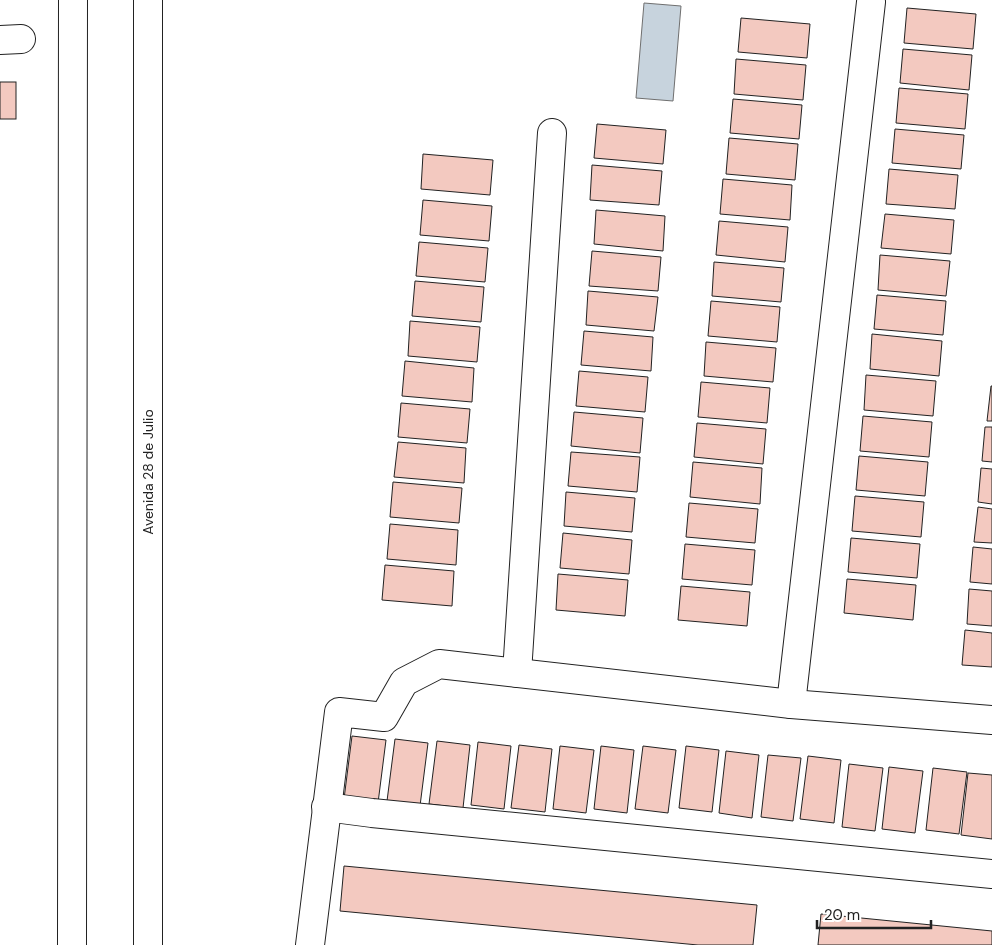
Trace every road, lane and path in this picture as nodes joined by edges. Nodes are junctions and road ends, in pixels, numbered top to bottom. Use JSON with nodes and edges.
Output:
{"nodes":[{"id":1,"x":73,"y":0,"type":"edge"},
{"id":2,"x":148,"y":0,"type":"edge"},
{"id":3,"x":871,"y":2,"type":"dead end"},
{"id":4,"x":552,"y":133,"type":"dead end"},
{"id":5,"x":518,"y":673,"type":"junction"},
{"id":6,"x":791,"y":704,"type":"junction"},
{"id":7,"x":992,"y":720,"type":"edge"},
{"id":8,"x":326,"y":807,"type":"junction"},
{"id":9,"x":992,"y":874,"type":"edge"},
{"id":10,"x":72,"y":945,"type":"edge"},
{"id":11,"x":148,"y":945,"type":"edge"},
{"id":12,"x":310,"y":945,"type":"edge"}],
"edges":[{"from":1,"to":10,"type":"street"},
{"from":2,"to":11,"type":"street","name":"Avenida 28 de Julio"},
{"from":3,"to":6,"type":"street"},
{"from":4,"to":5,"type":"street"},
{"from":5,"to":6,"type":"street"},
{"from":5,"to":8,"type":"street"},
{"from":6,"to":7,"type":"street"},
{"from":8,"to":9,"type":"street"},
{"from":8,"to":12,"type":"street"}]}
